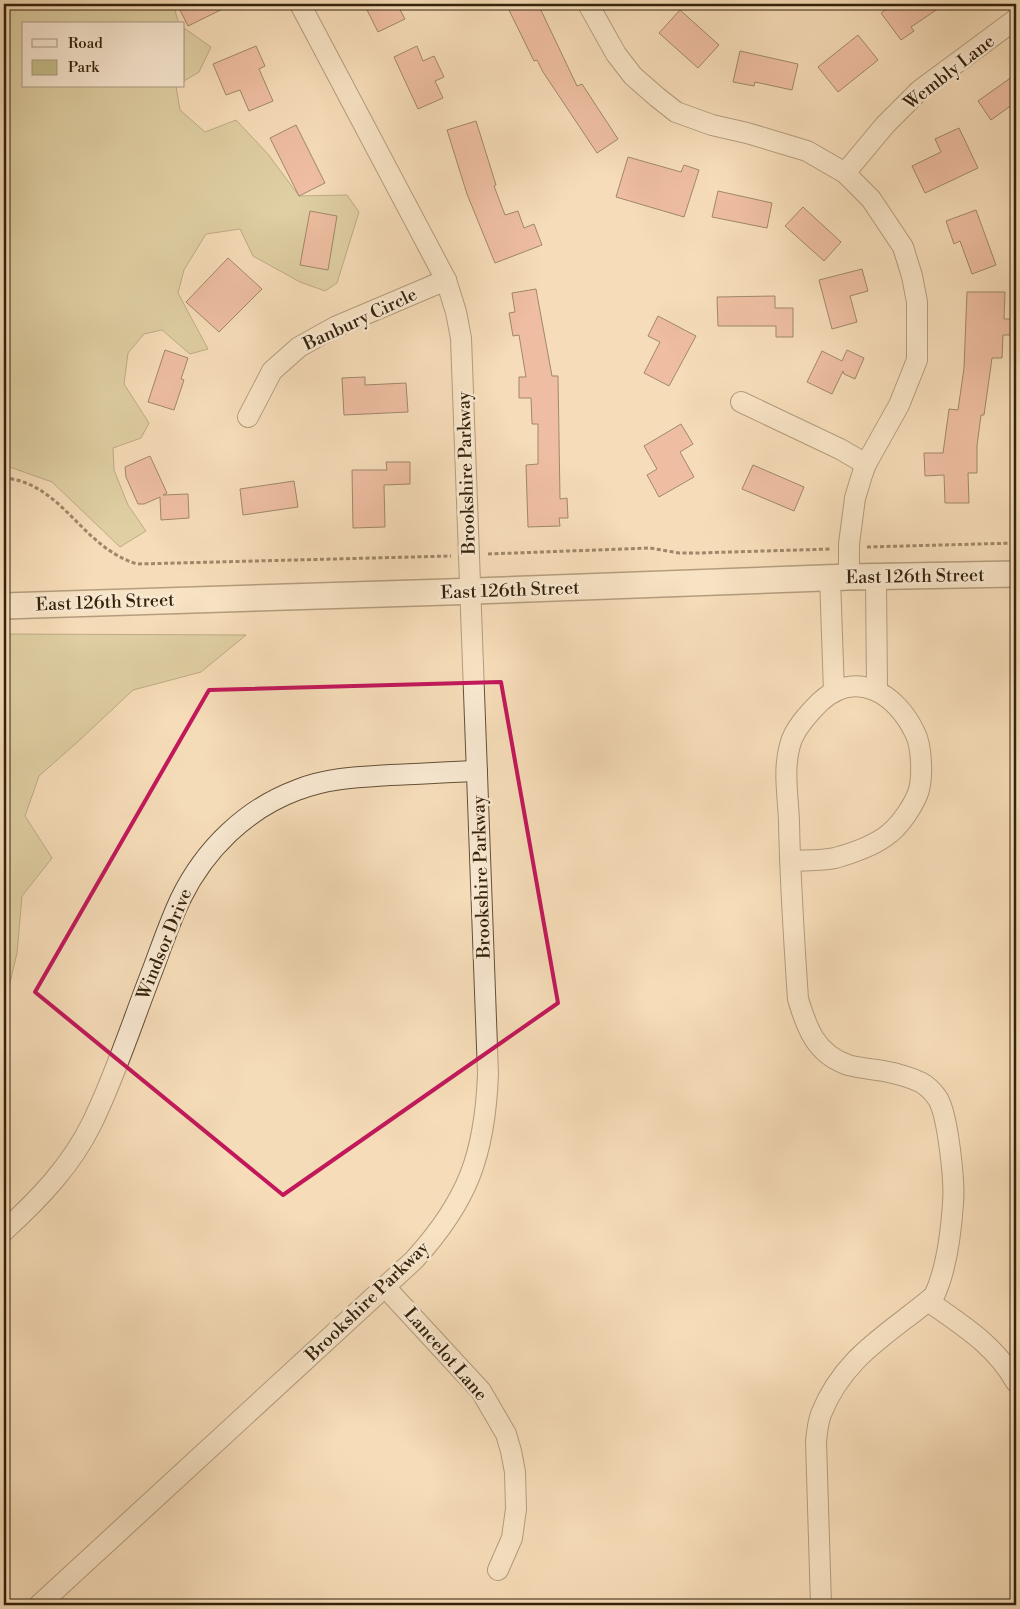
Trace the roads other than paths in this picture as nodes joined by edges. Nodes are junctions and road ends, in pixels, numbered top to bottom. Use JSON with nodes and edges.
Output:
{"nodes":[{"id":1,"x":300,"y":4,"type":"edge"},
{"id":2,"x":588,"y":4,"type":"edge"},
{"id":3,"x":1016,"y":20,"type":"edge"},
{"id":4,"x":845,"y":173,"type":"junction"},
{"id":5,"x":446,"y":280,"type":"junction"},
{"id":6,"x":741,"y":402,"type":"dead end"},
{"id":7,"x":248,"y":417,"type":"dead end"},
{"id":8,"x":866,"y":464,"type":"junction"},
{"id":9,"x":1016,"y":574,"type":"edge"},
{"id":10,"x":839,"y":577,"type":"junction"},
{"id":11,"x":876,"y":577,"type":"junction"},
{"id":12,"x":471,"y":591,"type":"junction"},
{"id":13,"x":4,"y":606,"type":"edge"},
{"id":14,"x":877,"y":691,"type":"junction"},
{"id":15,"x":834,"y":692,"type":"junction"},
{"id":16,"x":477,"y":771,"type":"junction"},
{"id":17,"x":790,"y":861,"type":"junction"},
{"id":18,"x":4,"y":1231,"type":"edge"},
{"id":19,"x":385,"y":1287,"type":"junction"},
{"id":20,"x":928,"y":1300,"type":"junction"},
{"id":21,"x":1013,"y":1370,"type":"edge"},
{"id":22,"x":498,"y":1570,"type":"dead end"},
{"id":23,"x":39,"y":1605,"type":"edge"},
{"id":24,"x":821,"y":1605,"type":"edge"}],
"edges":[{"from":1,"to":5,"type":"street","name":"Brookshire Parkway"},
{"from":2,"to":4,"type":"street"},
{"from":3,"to":4,"type":"street","name":"Wembly Lane"},
{"from":4,"to":8,"type":"street"},
{"from":5,"to":7,"type":"street","name":"Banbury Circle"},
{"from":5,"to":12,"type":"street","name":"Brookshire Parkway"},
{"from":6,"to":8,"type":"street"},
{"from":8,"to":10,"type":"street"},
{"from":9,"to":11,"type":"street","name":"East 126th Street"},
{"from":10,"to":11,"type":"street","name":"East 126th Street"},
{"from":10,"to":12,"type":"street","name":"East 126th Street"},
{"from":10,"to":15,"type":"street"},
{"from":11,"to":14,"type":"street"},
{"from":12,"to":13,"type":"street","name":"East 126th Street"},
{"from":12,"to":16,"type":"street","name":"Brookshire Parkway"},
{"from":14,"to":15,"type":"street"},
{"from":14,"to":17,"type":"street"},
{"from":15,"to":17,"type":"street"},
{"from":16,"to":18,"type":"street","name":"Windsor Drive"},
{"from":16,"to":19,"type":"street","name":"Brookshire Parkway"},
{"from":17,"to":20,"type":"street"},
{"from":19,"to":22,"type":"street","name":"Lancelot Lane"},
{"from":19,"to":23,"type":"street","name":"Brookshire Parkway"},
{"from":20,"to":21,"type":"street"},
{"from":20,"to":24,"type":"street"}]}
